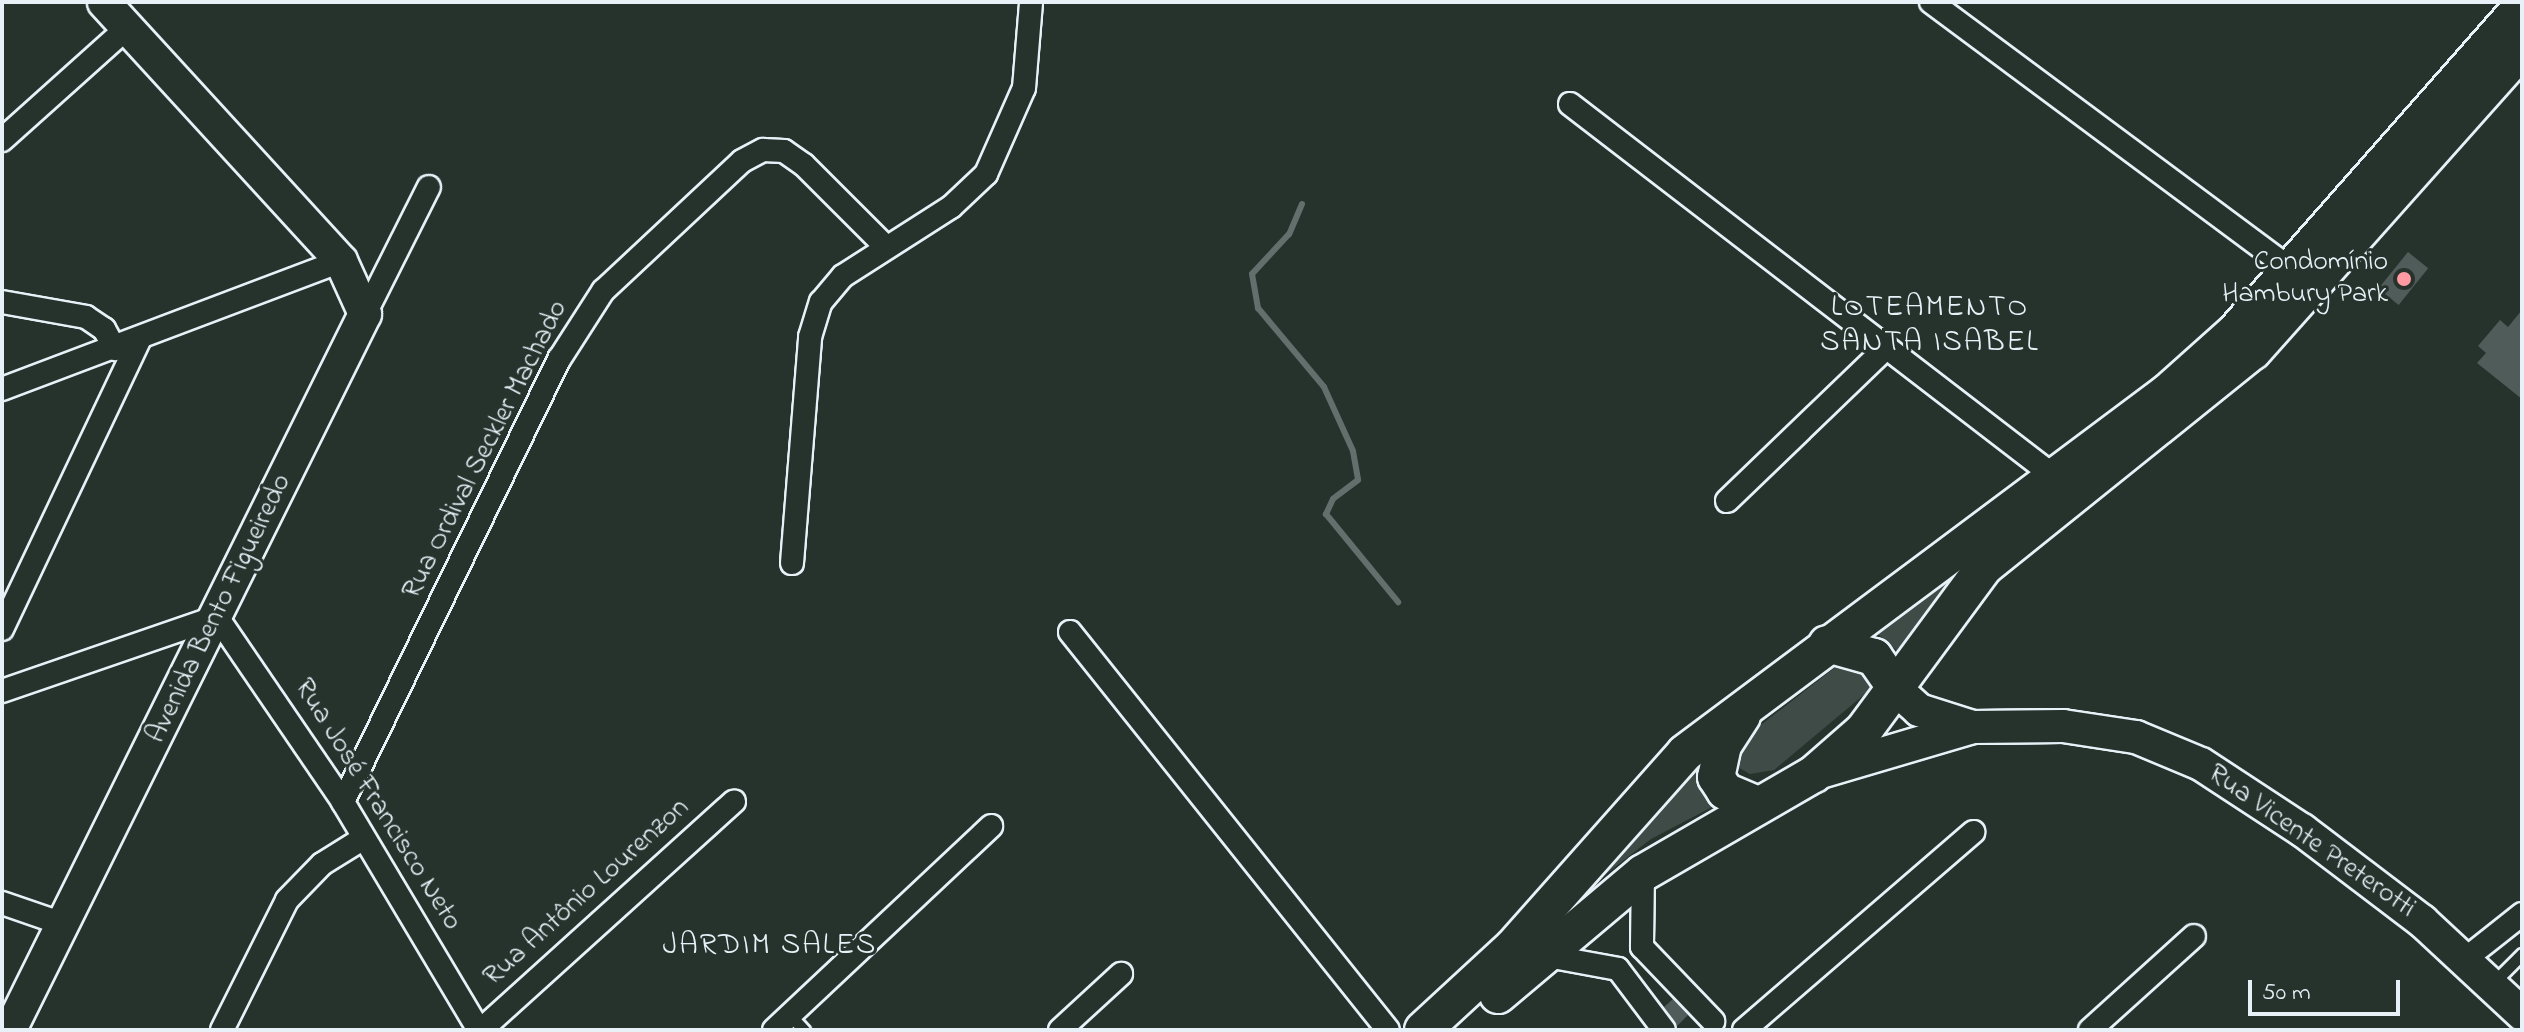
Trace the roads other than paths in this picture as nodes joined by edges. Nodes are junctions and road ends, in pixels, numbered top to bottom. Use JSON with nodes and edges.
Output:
{"nodes":[{"id":1,"x":104,"y":2,"type":"edge"},
{"id":2,"x":1031,"y":2,"type":"edge"},
{"id":3,"x":1931,"y":2,"type":"edge"},
{"id":4,"x":2522,"y":7,"type":"edge"},
{"id":5,"x":127,"y":28,"type":"junction"},
{"id":6,"x":2522,"y":49,"type":"edge"},
{"id":7,"x":1570,"y":104,"type":"dead end"},
{"id":8,"x":2,"y":140,"type":"edge"},
{"id":9,"x":429,"y":187,"type":"dead end"},
{"id":10,"x":885,"y":246,"type":"junction"},
{"id":11,"x":341,"y":261,"type":"junction"},
{"id":12,"x":2292,"y":270,"type":"junction"},
{"id":13,"x":2,"y":302,"type":"edge"},
{"id":14,"x":365,"y":314,"type":"junction"},
{"id":15,"x":140,"y":339,"type":"junction"},
{"id":16,"x":115,"y":349,"type":"junction"},
{"id":17,"x":1885,"y":349,"type":"junction"},
{"id":18,"x":2,"y":389,"type":"edge"},
{"id":19,"x":2055,"y":477,"type":"junction"},
{"id":20,"x":1727,"y":501,"type":"dead end"},
{"id":21,"x":792,"y":563,"type":"dead end"},
{"id":22,"x":217,"y":617,"type":"junction"},
{"id":23,"x":2,"y":629,"type":"edge"},
{"id":24,"x":1070,"y":632,"type":"dead end"},
{"id":25,"x":1827,"y":644,"type":"junction"},
{"id":26,"x":1897,"y":690,"type":"junction"},
{"id":27,"x":2,"y":691,"type":"edge"},
{"id":28,"x":1747,"y":708,"type":"junction"},
{"id":29,"x":1973,"y":727,"type":"junction"},
{"id":30,"x":1814,"y":774,"type":"junction"},
{"id":31,"x":734,"y":801,"type":"dead end"},
{"id":32,"x":343,"y":802,"type":"junction"},
{"id":33,"x":1756,"y":804,"type":"junction"},
{"id":34,"x":991,"y":826,"type":"dead end"},
{"id":35,"x":1973,"y":832,"type":"dead end"},
{"id":36,"x":364,"y":838,"type":"junction"},
{"id":37,"x":1643,"y":873,"type":"junction"},
{"id":38,"x":2,"y":903,"type":"edge"},
{"id":39,"x":2522,"y":914,"type":"edge"},
{"id":40,"x":63,"y":924,"type":"junction"},
{"id":41,"x":2194,"y":936,"type":"dead end"},
{"id":42,"x":1642,"y":947,"type":"junction"},
{"id":43,"x":2522,"y":954,"type":"edge"},
{"id":44,"x":1542,"y":955,"type":"junction"},
{"id":45,"x":2464,"y":960,"type":"junction"},
{"id":46,"x":1618,"y":969,"type":"junction"},
{"id":47,"x":1121,"y":974,"type":"dead end"},
{"id":48,"x":2491,"y":985,"type":"junction"},
{"id":49,"x":2522,"y":1014,"type":"edge"},
{"id":50,"x":789,"y":1025,"type":"edge"},
{"id":51,"x":1704,"y":1026,"type":"edge"},
{"id":52,"x":10,"y":1030,"type":"edge"},
{"id":53,"x":222,"y":1030,"type":"edge"},
{"id":54,"x":480,"y":1030,"type":"edge"},
{"id":55,"x":1060,"y":1030,"type":"edge"},
{"id":56,"x":1388,"y":1030,"type":"edge"},
{"id":57,"x":1423,"y":1030,"type":"edge"},
{"id":58,"x":1460,"y":1030,"type":"edge"},
{"id":59,"x":1664,"y":1030,"type":"edge"},
{"id":60,"x":1737,"y":1030,"type":"edge"},
{"id":61,"x":1744,"y":1030,"type":"edge"},
{"id":62,"x":2090,"y":1030,"type":"edge"}],
"edges":[{"from":1,"to":5,"type":"street"},
{"from":2,"to":10,"type":"street"},
{"from":3,"to":12,"type":"street"},
{"from":4,"to":12,"type":"main road"},
{"from":5,"to":8,"type":"street"},
{"from":5,"to":11,"type":"street"},
{"from":6,"to":26,"type":"main road"},
{"from":7,"to":17,"type":"street"},
{"from":9,"to":14,"type":"street","name":"Avenida Bento Figueiredo"},
{"from":10,"to":21,"type":"street"},
{"from":10,"to":32,"type":"street","name":"Rua Ordival Seckler Machado"},
{"from":11,"to":14,"type":"street"},
{"from":11,"to":15,"type":"street"},
{"from":12,"to":19,"type":"main road"},
{"from":13,"to":16,"type":"street"},
{"from":14,"to":22,"type":"street","name":"Avenida Bento Figueiredo"},
{"from":15,"to":16,"type":"street"},
{"from":15,"to":23,"type":"street"},
{"from":16,"to":18,"type":"street"},
{"from":17,"to":19,"type":"street"},
{"from":17,"to":20,"type":"street"},
{"from":19,"to":25,"type":"main road"},
{"from":22,"to":27,"type":"street"},
{"from":22,"to":32,"type":"street","name":"Rua José Francisco Neto"},
{"from":22,"to":40,"type":"street","name":"Avenida Bento Figueiredo"},
{"from":24,"to":56,"type":"street"},
{"from":25,"to":26,"type":"main road"},
{"from":25,"to":28,"type":"main road"},
{"from":26,"to":29,"type":"street","name":"Rua Vicente Preterotti"},
{"from":26,"to":30,"type":"main road"},
{"from":28,"to":33,"type":"main road"},
{"from":28,"to":57,"type":"main road"},
{"from":29,"to":30,"type":"street","name":"Rua Vicente Preterotti"},
{"from":29,"to":45,"type":"street","name":"Rua Vicente Preterotti"},
{"from":30,"to":33,"type":"main road"},
{"from":31,"to":54,"type":"street","name":"Rua Antônio Lourenzon"},
{"from":32,"to":36,"type":"street","name":"Rua José Francisco Neto"},
{"from":33,"to":37,"type":"main road"},
{"from":34,"to":50,"type":"street"},
{"from":35,"to":61,"type":"street"},
{"from":36,"to":53,"type":"street"},
{"from":36,"to":54,"type":"street","name":"Rua José Francisco Neto"},
{"from":37,"to":42,"type":"street"},
{"from":37,"to":44,"type":"main road"},
{"from":38,"to":40,"type":"street"},
{"from":39,"to":45,"type":"street"},
{"from":40,"to":52,"type":"street","name":"Avenida Bento Figueiredo"},
{"from":41,"to":62,"type":"street"},
{"from":42,"to":46,"type":"street"},
{"from":42,"to":51,"type":"street"},
{"from":43,"to":48,"type":"lane"},
{"from":44,"to":46,"type":"street"},
{"from":44,"to":58,"type":"main road"},
{"from":45,"to":48,"type":"street","name":"Rua Vicente Preterotti"},
{"from":46,"to":59,"type":"street"},
{"from":47,"to":55,"type":"street"},
{"from":48,"to":49,"type":"street","name":"Rua Vicente Preterotti"},
{"from":51,"to":60,"type":"street"}]}
